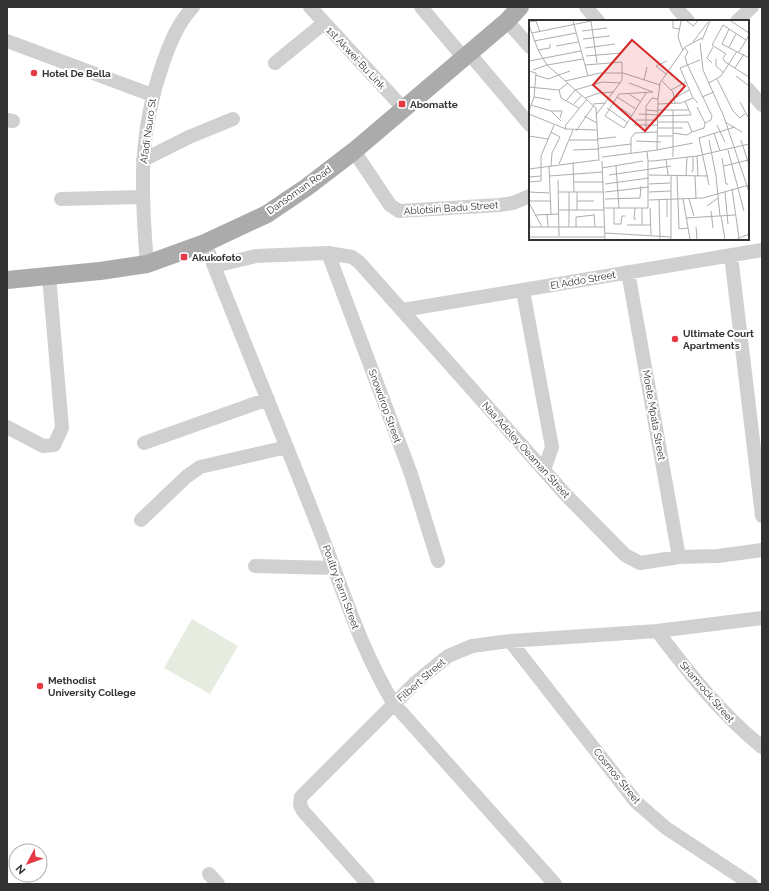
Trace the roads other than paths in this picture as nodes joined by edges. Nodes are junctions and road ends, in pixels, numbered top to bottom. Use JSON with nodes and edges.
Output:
{"nodes":[{"id":1,"x":193,"y":7,"type":"edge"},
{"id":2,"x":310,"y":7,"type":"edge"},
{"id":3,"x":421,"y":7,"type":"edge"},
{"id":4,"x":520,"y":7,"type":"edge"},
{"id":5,"x":586,"y":7,"type":"edge"},
{"id":6,"x":676,"y":7,"type":"edge"},
{"id":7,"x":752,"y":7,"type":"edge"},
{"id":8,"x":597,"y":20,"type":"edge"},
{"id":9,"x":687,"y":20,"type":"edge"},
{"id":10,"x":738,"y":20,"type":"edge"},
{"id":11,"x":507,"y":21,"type":"junction"},
{"id":12,"x":324,"y":23,"type":"junction"},
{"id":13,"x":7,"y":41,"type":"edge"},
{"id":14,"x":529,"y":47,"type":"edge"},
{"id":15,"x":465,"y":55,"type":"junction"},
{"id":16,"x":275,"y":63,"type":"dead end"},
{"id":17,"x":749,"y":90,"type":"edge"},
{"id":18,"x":152,"y":95,"type":"junction"},
{"id":19,"x":762,"y":105,"type":"edge"},
{"id":20,"x":403,"y":108,"type":"junction"},
{"id":21,"x":233,"y":119,"type":"dead end"},
{"id":22,"x":529,"y":124,"type":"edge"},
{"id":23,"x":354,"y":151,"type":"junction"},
{"id":24,"x":143,"y":160,"type":"junction"},
{"id":25,"x":529,"y":196,"type":"edge"},
{"id":26,"x":142,"y":197,"type":"junction"},
{"id":27,"x":61,"y":198,"type":"dead end"},
{"id":28,"x":205,"y":243,"type":"junction"},
{"id":29,"x":762,"y":250,"type":"edge"},
{"id":30,"x":328,"y":253,"type":"junction"},
{"id":31,"x":731,"y":255,"type":"junction"},
{"id":32,"x":147,"y":264,"type":"junction"},
{"id":33,"x":214,"y":266,"type":"junction"},
{"id":34,"x":628,"y":272,"type":"junction"},
{"id":35,"x":49,"y":276,"type":"junction"},
{"id":36,"x":7,"y":280,"type":"edge"},
{"id":37,"x":523,"y":291,"type":"junction"},
{"id":38,"x":403,"y":310,"type":"junction"},
{"id":39,"x":268,"y":399,"type":"junction"},
{"id":40,"x":7,"y":427,"type":"edge"},
{"id":41,"x":144,"y":443,"type":"dead end"},
{"id":42,"x":287,"y":447,"type":"junction"},
{"id":43,"x":544,"y":470,"type":"junction"},
{"id":44,"x":762,"y":516,"type":"edge"},
{"id":45,"x":141,"y":520,"type":"dead end"},
{"id":46,"x":762,"y":550,"type":"edge"},
{"id":47,"x":679,"y":557,"type":"junction"},
{"id":48,"x":438,"y":561,"type":"dead end"},
{"id":49,"x":255,"y":566,"type":"dead end"},
{"id":50,"x":334,"y":568,"type":"junction"},
{"id":51,"x":762,"y":618,"type":"edge"},
{"id":52,"x":657,"y":631,"type":"junction"},
{"id":53,"x":510,"y":641,"type":"junction"},
{"id":54,"x":394,"y":704,"type":"junction"},
{"id":55,"x":762,"y":748,"type":"edge"},
{"id":56,"x":368,"y":884,"type":"edge"},
{"id":57,"x":555,"y":884,"type":"edge"},
{"id":58,"x":751,"y":884,"type":"edge"}],
"edges":[{"from":1,"to":18,"type":"street","name":"Afadi Nsuro St"},
{"from":2,"to":12,"type":"street","name":"1st Akwei-Bu Link"},
{"from":3,"to":15,"type":"street"},
{"from":4,"to":11,"type":"main road","name":"Dansoman Road"},
{"from":5,"to":8,"type":"street"},
{"from":6,"to":9,"type":"street"},
{"from":7,"to":10,"type":"street"},
{"from":11,"to":14,"type":"street"},
{"from":11,"to":15,"type":"main road","name":"Dansoman Road"},
{"from":12,"to":16,"type":"street"},
{"from":12,"to":20,"type":"street","name":"1st Akwei-Bu Link"},
{"from":13,"to":18,"type":"street"},
{"from":15,"to":20,"type":"main road","name":"Dansoman Road"},
{"from":15,"to":22,"type":"street"},
{"from":17,"to":19,"type":"street"},
{"from":18,"to":24,"type":"street","name":"Afadi Nsuro St"},
{"from":20,"to":23,"type":"main road","name":"Dansoman Road"},
{"from":21,"to":24,"type":"street"},
{"from":23,"to":25,"type":"street","name":"Ablotsiri Badu Street"},
{"from":23,"to":28,"type":"main road","name":"Dansoman Road"},
{"from":24,"to":26,"type":"street","name":"Afadi Nsuro St"},
{"from":26,"to":27,"type":"street"},
{"from":26,"to":32,"type":"street","name":"Afadi Nsuro St"},
{"from":28,"to":32,"type":"main road","name":"Dansoman Road"},
{"from":28,"to":33,"type":"street","name":"Poultry Farm Street"},
{"from":29,"to":31,"type":"street","name":"El Addo Street"},
{"from":30,"to":33,"type":"street","name":"Naa Adoley Oeaman Street"},
{"from":30,"to":38,"type":"street","name":"Naa Adoley Oeaman Street"},
{"from":30,"to":48,"type":"street","name":"Snowdrop Street"},
{"from":31,"to":34,"type":"street","name":"El Addo Street"},
{"from":31,"to":44,"type":"street"},
{"from":32,"to":35,"type":"main road","name":"Dansoman Road"},
{"from":33,"to":39,"type":"street","name":"Poultry Farm Street"},
{"from":34,"to":37,"type":"street","name":"El Addo Street"},
{"from":34,"to":47,"type":"street","name":"Moete Mpata Street"},
{"from":35,"to":36,"type":"main road","name":"Dansoman Road"},
{"from":35,"to":40,"type":"street"},
{"from":37,"to":38,"type":"street","name":"El Addo Street"},
{"from":37,"to":43,"type":"street"},
{"from":38,"to":43,"type":"street","name":"Naa Adoley Oeaman Street"},
{"from":39,"to":41,"type":"street"},
{"from":39,"to":42,"type":"street","name":"Poultry Farm Street"},
{"from":42,"to":45,"type":"street"},
{"from":42,"to":50,"type":"street","name":"Poultry Farm Street"},
{"from":43,"to":47,"type":"street","name":"Naa Adoley Oeaman Street"},
{"from":46,"to":47,"type":"street","name":"Naa Adoley Oeaman Street"},
{"from":49,"to":50,"type":"street"},
{"from":50,"to":54,"type":"street","name":"Poultry Farm Street"},
{"from":51,"to":52,"type":"street","name":"Filbert Street"},
{"from":52,"to":53,"type":"street","name":"Filbert Street"},
{"from":52,"to":55,"type":"street","name":"Shamrock Street"},
{"from":53,"to":54,"type":"street","name":"Filbert Street"},
{"from":53,"to":58,"type":"street","name":"Cosmos Street"},
{"from":54,"to":56,"type":"street","name":"Filbert Street"},
{"from":54,"to":57,"type":"street","name":"Poultry Farm Street"}]}
